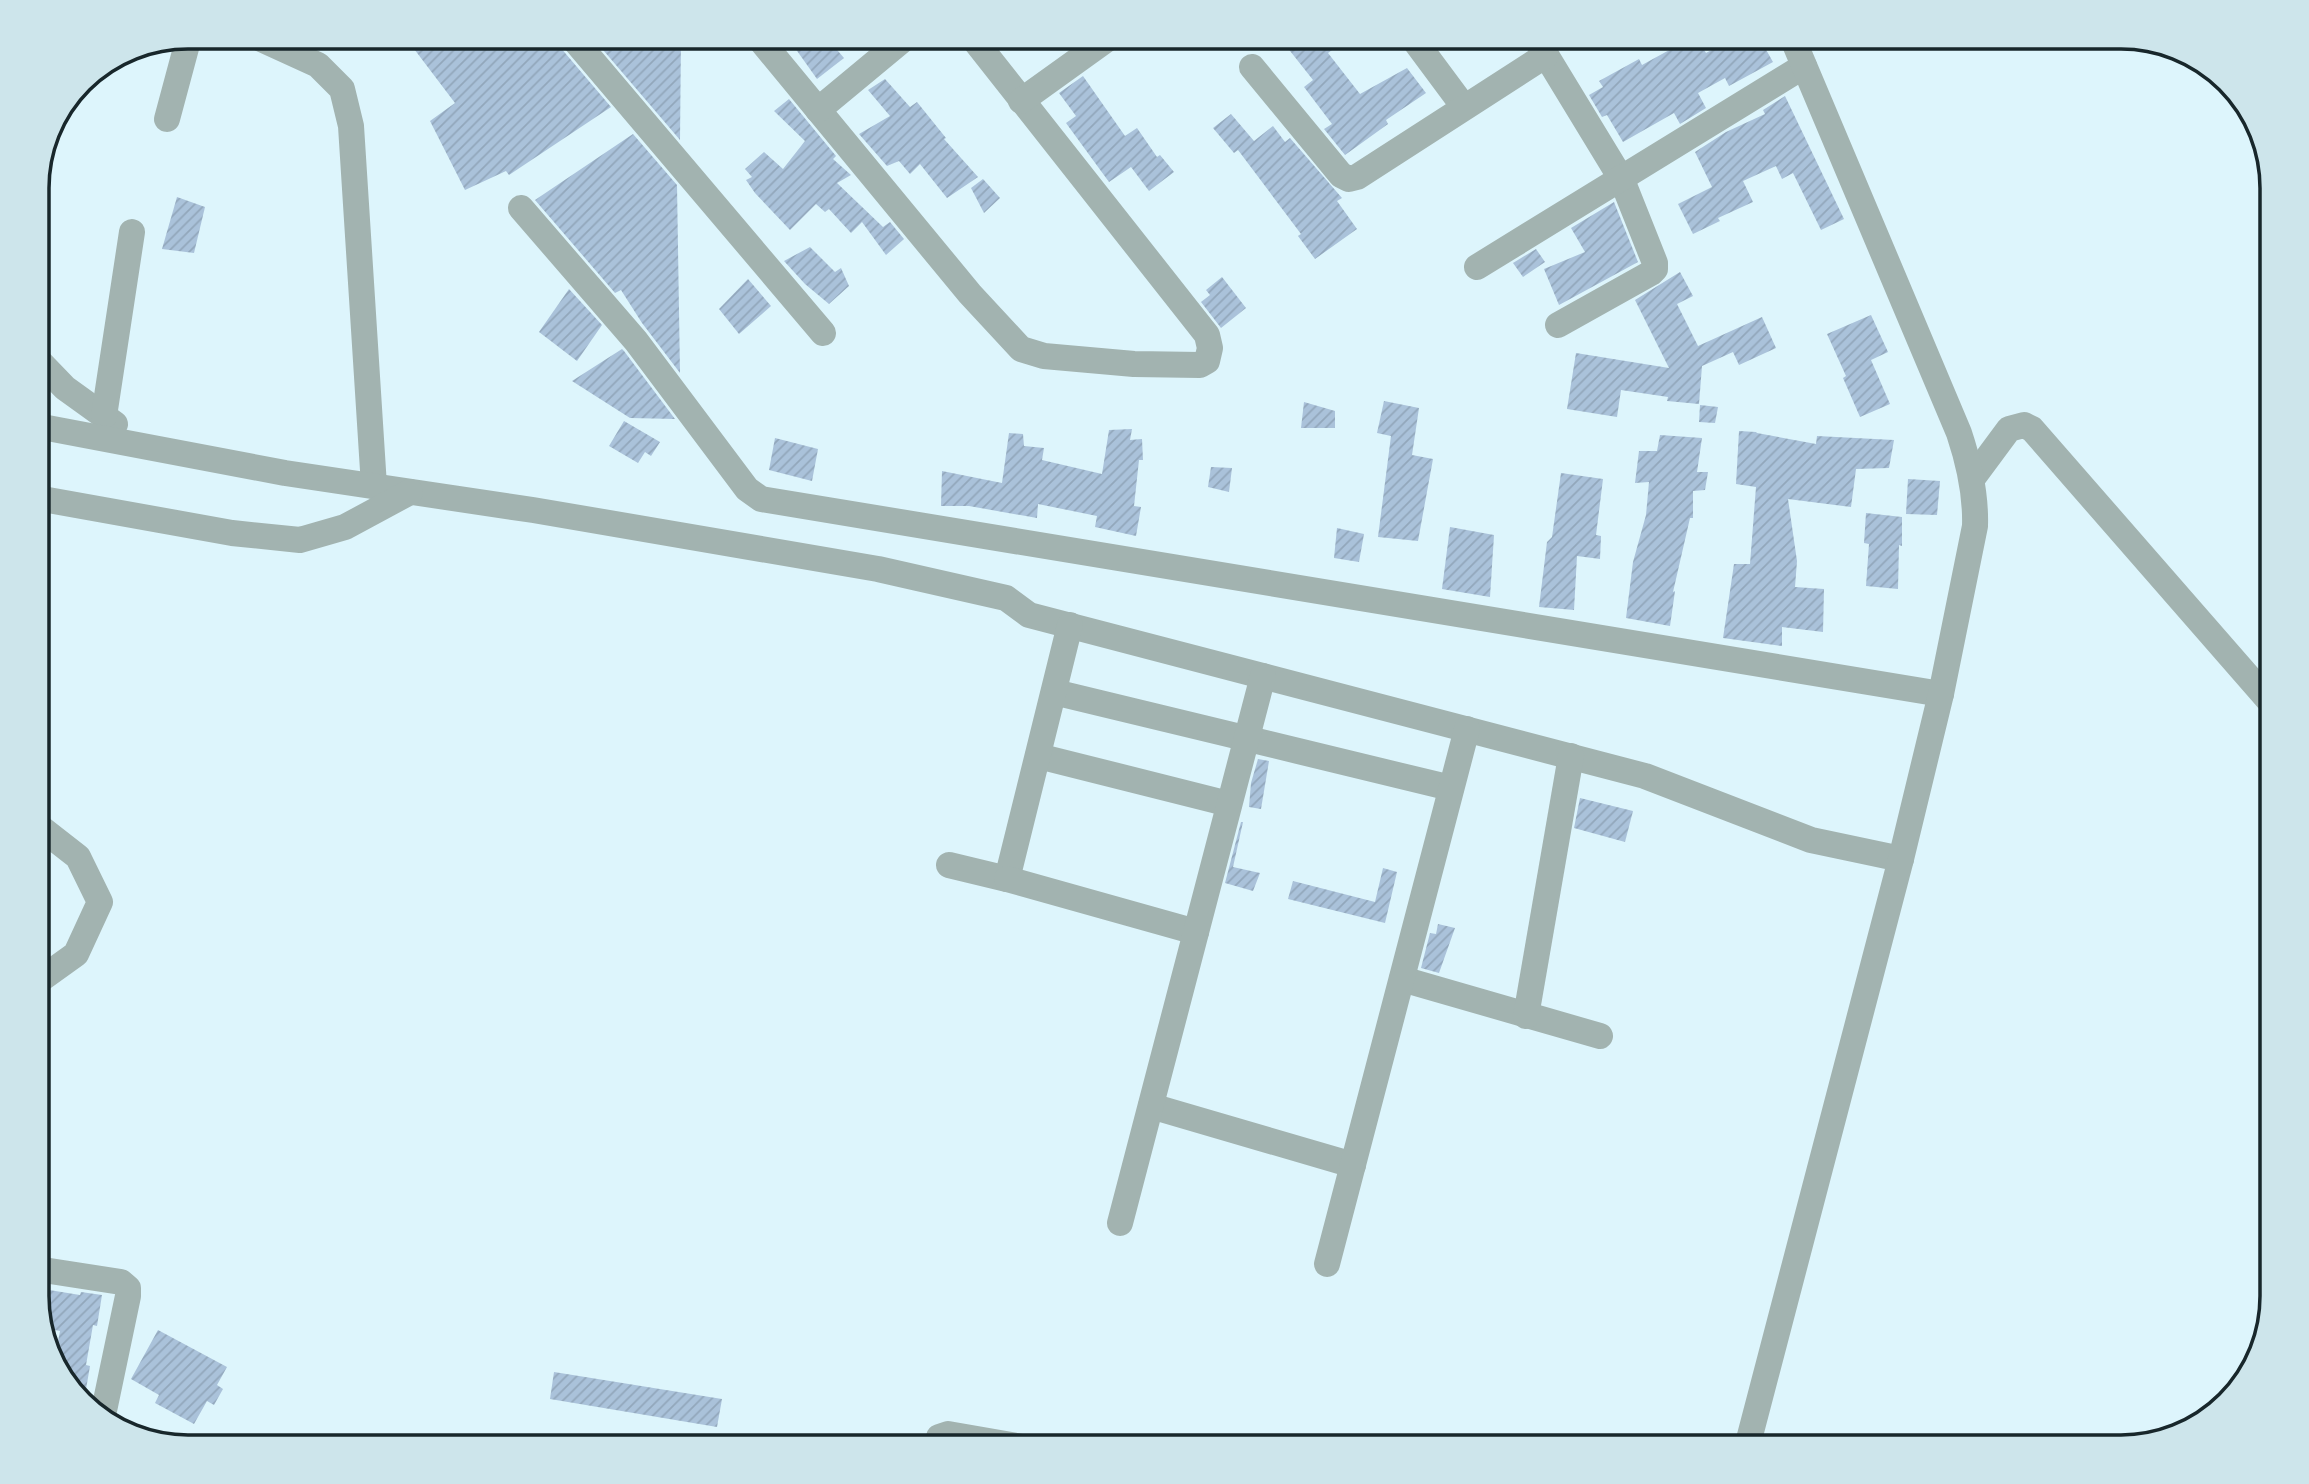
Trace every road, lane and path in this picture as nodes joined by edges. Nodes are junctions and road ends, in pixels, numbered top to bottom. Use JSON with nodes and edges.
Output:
{"nodes":[{"id":1,"x":186,"y":49,"type":"edge"},
{"id":2,"x":283,"y":49,"type":"edge"},
{"id":3,"x":582,"y":49,"type":"edge"},
{"id":4,"x":768,"y":49,"type":"edge"},
{"id":5,"x":891,"y":49,"type":"edge"},
{"id":6,"x":981,"y":49,"type":"edge"},
{"id":7,"x":1093,"y":49,"type":"edge"},
{"id":8,"x":1421,"y":49,"type":"edge"},
{"id":9,"x":1536,"y":49,"type":"edge"},
{"id":10,"x":1542,"y":49,"type":"edge"},
{"id":11,"x":1797,"y":49,"type":"edge"},
{"id":12,"x":1804,"y":66,"type":"junction"},
{"id":13,"x":1252,"y":67,"type":"dead end"},
{"id":14,"x":1021,"y":101,"type":"junction"},
{"id":15,"x":1464,"y":107,"type":"junction"},
{"id":16,"x":818,"y":110,"type":"junction"},
{"id":17,"x":167,"y":119,"type":"dead end"},
{"id":18,"x":1622,"y":180,"type":"junction"},
{"id":19,"x":521,"y":208,"type":"dead end"},
{"id":20,"x":132,"y":232,"type":"dead end"},
{"id":21,"x":1477,"y":267,"type":"dead end"},
{"id":22,"x":1558,"y":325,"type":"dead end"},
{"id":23,"x":823,"y":333,"type":"dead end"},
{"id":24,"x":49,"y":371,"type":"edge"},
{"id":25,"x":104,"y":416,"type":"junction"},
{"id":26,"x":49,"y":428,"type":"edge"},
{"id":27,"x":145,"y":446,"type":"junction"},
{"id":28,"x":1972,"y":479,"type":"junction"},
{"id":29,"x":374,"y":486,"type":"junction"},
{"id":30,"x":410,"y":492,"type":"junction"},
{"id":31,"x":49,"y":500,"type":"edge"},
{"id":32,"x":1070,"y":625,"type":"junction"},
{"id":33,"x":1263,"y":676,"type":"junction"},
{"id":34,"x":2260,"y":690,"type":"edge"},
{"id":35,"x":1054,"y":692,"type":"junction"},
{"id":36,"x":1941,"y":694,"type":"junction"},
{"id":37,"x":1467,"y":729,"type":"junction"},
{"id":38,"x":1246,"y":739,"type":"junction"},
{"id":39,"x":1038,"y":756,"type":"junction"},
{"id":40,"x":1571,"y":756,"type":"junction"},
{"id":41,"x":1451,"y":788,"type":"junction"},
{"id":42,"x":1230,"y":804,"type":"junction"},
{"id":43,"x":49,"y":834,"type":"edge"},
{"id":44,"x":1901,"y":859,"type":"junction"},
{"id":45,"x":949,"y":865,"type":"dead end"},
{"id":46,"x":1007,"y":879,"type":"junction"},
{"id":47,"x":1196,"y":933,"type":"junction"},
{"id":48,"x":49,"y":973,"type":"edge"},
{"id":49,"x":1402,"y":979,"type":"junction"},
{"id":50,"x":1526,"y":1016,"type":"junction"},
{"id":51,"x":1600,"y":1035,"type":"dead end"},
{"id":52,"x":1151,"y":1106,"type":"junction"},
{"id":53,"x":1353,"y":1165,"type":"junction"},
{"id":54,"x":1120,"y":1223,"type":"dead end"},
{"id":55,"x":1327,"y":1264,"type":"dead end"},
{"id":56,"x":49,"y":1271,"type":"edge"},
{"id":57,"x":105,"y":1407,"type":"edge"},
{"id":58,"x":1750,"y":1435,"type":"edge"}],
"edges":[{"from":1,"to":17,"type":"street"},
{"from":2,"to":29,"type":"street"},
{"from":3,"to":23,"type":"street"},
{"from":4,"to":16,"type":"street"},
{"from":5,"to":16,"type":"street"},
{"from":6,"to":14,"type":"street"},
{"from":7,"to":14,"type":"street"},
{"from":8,"to":15,"type":"street"},
{"from":9,"to":15,"type":"street"},
{"from":10,"to":18,"type":"street"},
{"from":11,"to":12,"type":"street"},
{"from":12,"to":18,"type":"street"},
{"from":12,"to":28,"type":"street"},
{"from":13,"to":15,"type":"street"},
{"from":14,"to":16,"type":"street"},
{"from":18,"to":21,"type":"street"},
{"from":18,"to":22,"type":"street"},
{"from":19,"to":36,"type":"street"},
{"from":20,"to":25,"type":"street"},
{"from":24,"to":25,"type":"street"},
{"from":25,"to":27,"type":"street"},
{"from":26,"to":27,"type":"street"},
{"from":27,"to":29,"type":"street"},
{"from":28,"to":34,"type":"street"},
{"from":28,"to":36,"type":"street"},
{"from":29,"to":30,"type":"street"},
{"from":30,"to":31,"type":"street"},
{"from":30,"to":32,"type":"street"},
{"from":32,"to":33,"type":"street"},
{"from":32,"to":35,"type":"street"},
{"from":33,"to":37,"type":"street"},
{"from":33,"to":38,"type":"street"},
{"from":35,"to":38,"type":"street"},
{"from":35,"to":39,"type":"street"},
{"from":36,"to":44,"type":"street"},
{"from":37,"to":40,"type":"street"},
{"from":37,"to":41,"type":"street"},
{"from":38,"to":41,"type":"street"},
{"from":38,"to":42,"type":"street"},
{"from":39,"to":42,"type":"street"},
{"from":39,"to":46,"type":"street"},
{"from":40,"to":44,"type":"street"},
{"from":40,"to":50,"type":"street"},
{"from":41,"to":49,"type":"street"},
{"from":42,"to":47,"type":"street"},
{"from":43,"to":48,"type":"street"},
{"from":44,"to":58,"type":"street"},
{"from":45,"to":46,"type":"street"},
{"from":46,"to":47,"type":"street"},
{"from":47,"to":52,"type":"street"},
{"from":49,"to":50,"type":"street"},
{"from":49,"to":53,"type":"street"},
{"from":50,"to":51,"type":"street"},
{"from":52,"to":53,"type":"street"},
{"from":52,"to":54,"type":"street"},
{"from":53,"to":55,"type":"street"},
{"from":56,"to":57,"type":"street"}]}
